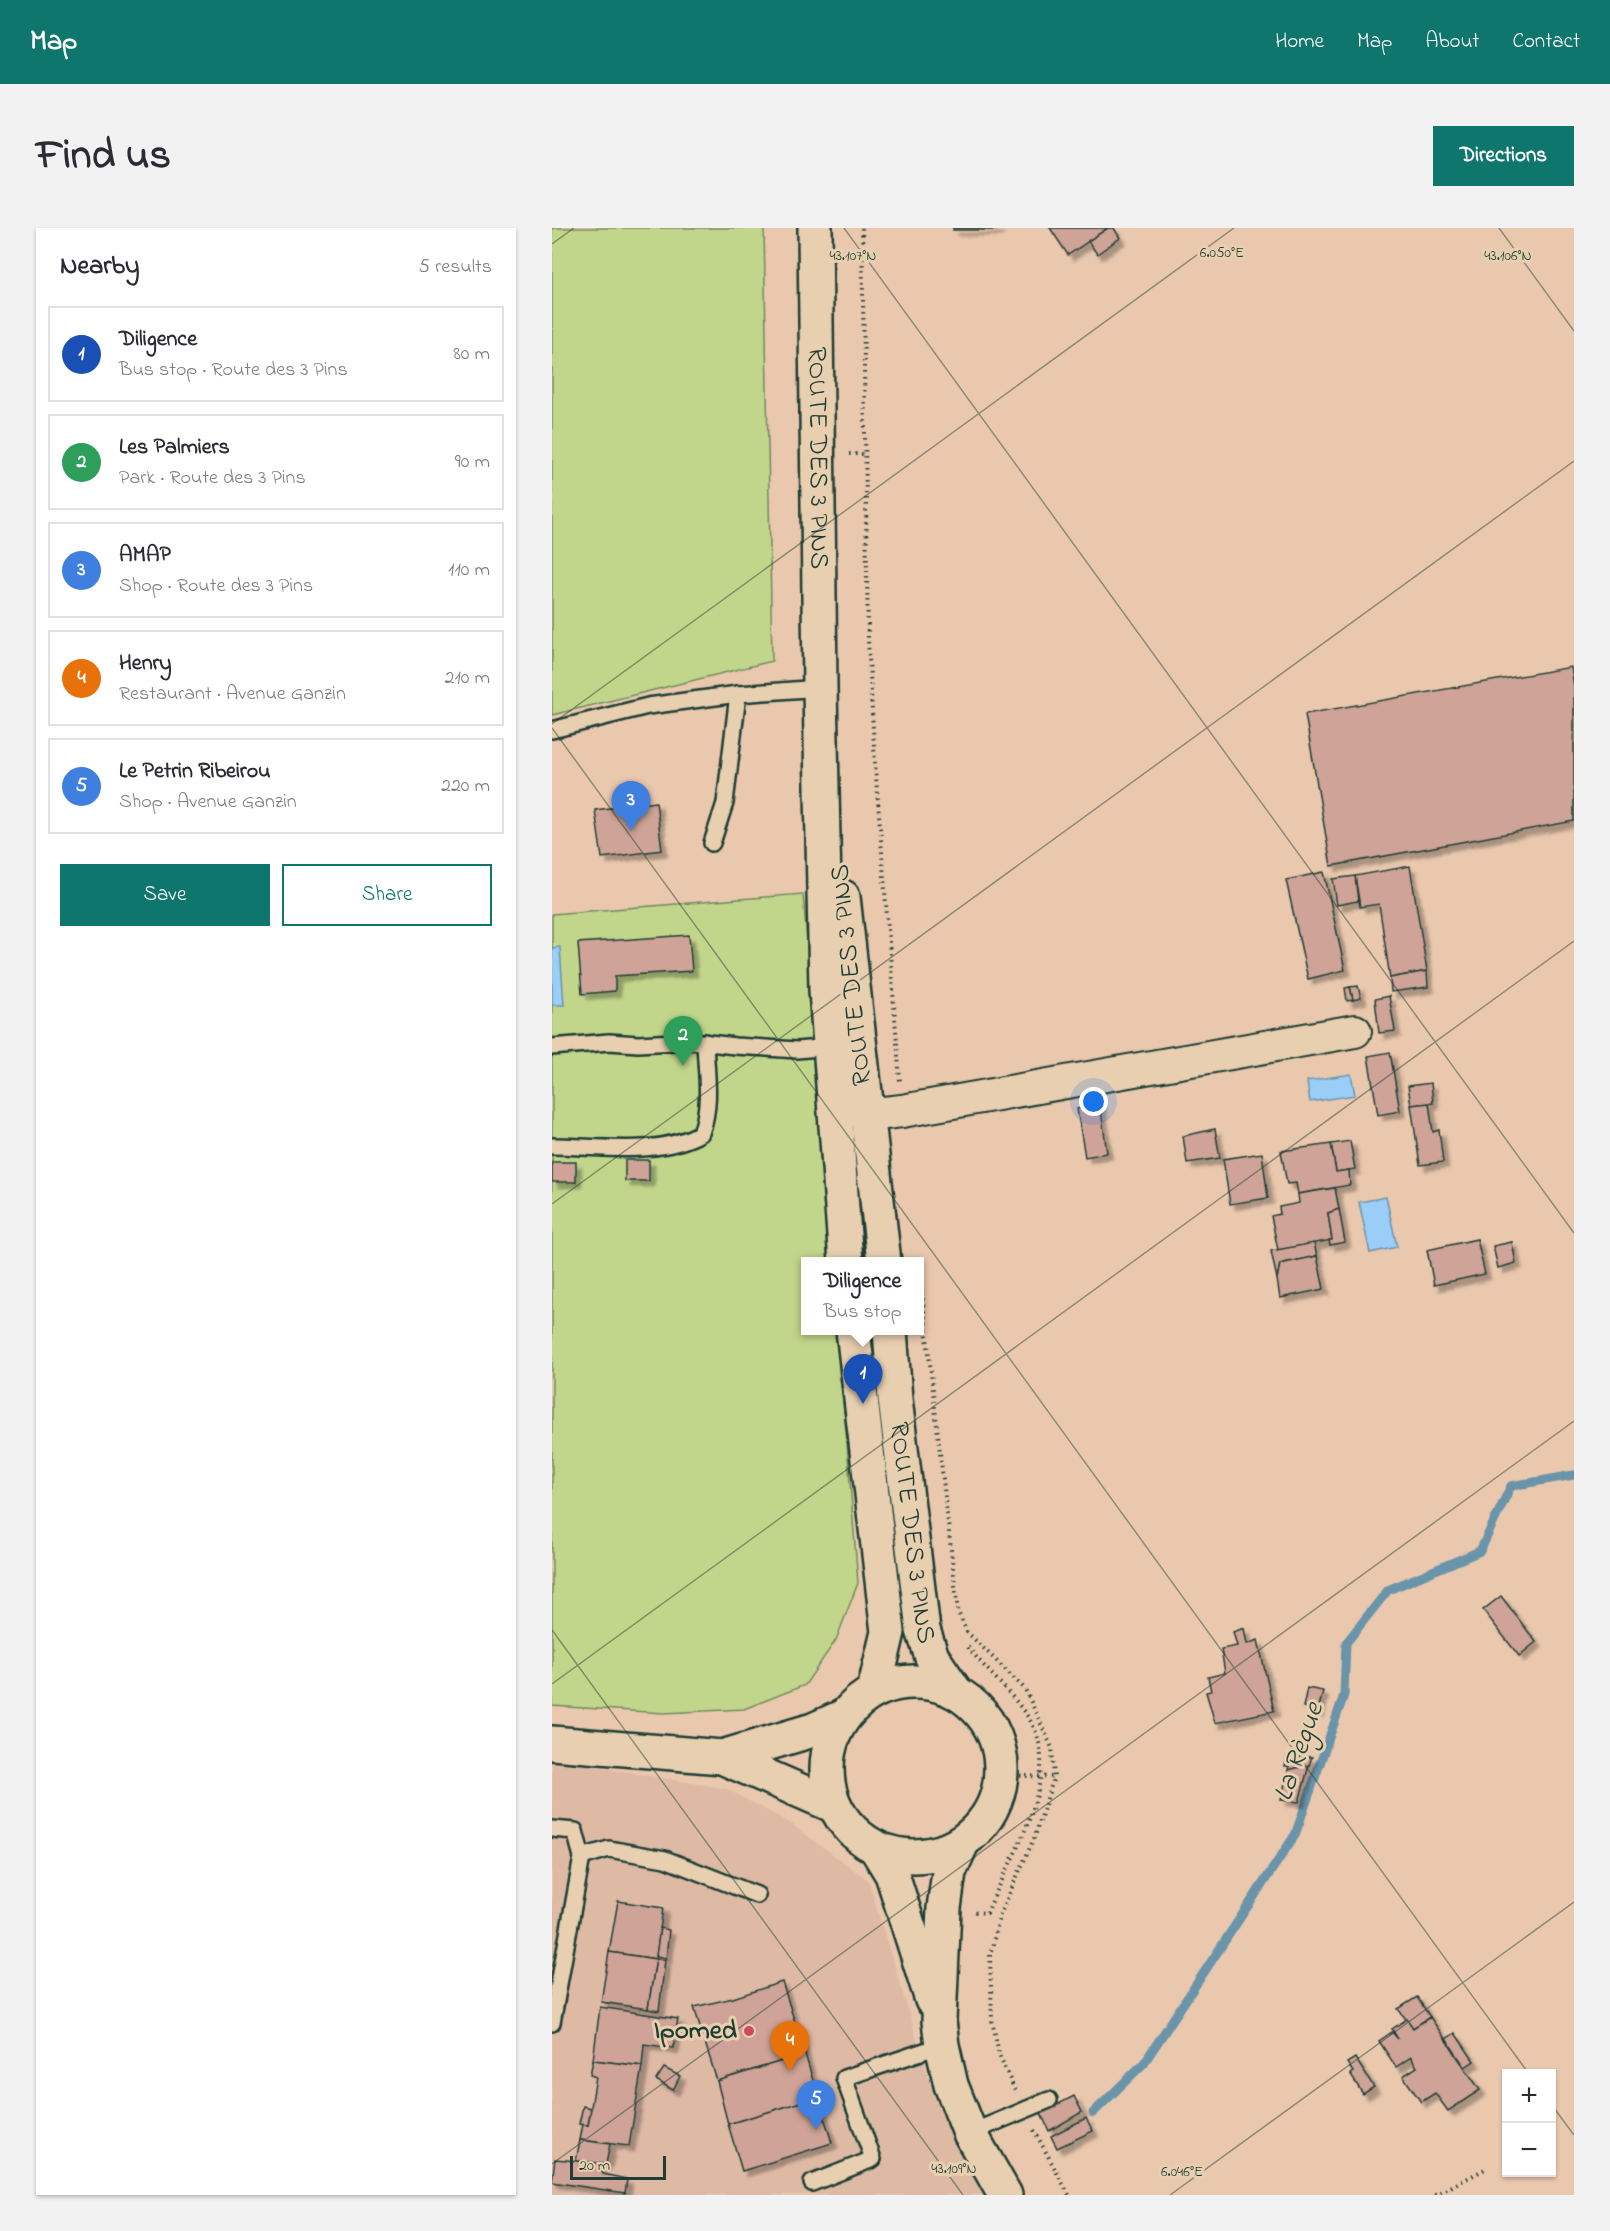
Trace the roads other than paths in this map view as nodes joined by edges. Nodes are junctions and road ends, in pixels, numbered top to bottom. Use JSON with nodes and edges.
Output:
{"nodes":[{"id":1,"x":815,"y":228,"type":"edge"},
{"id":2,"x":819,"y":688,"type":"junction"},
{"id":3,"x":738,"y":694,"type":"junction"},
{"id":4,"x":552,"y":730,"type":"edge"},
{"id":5,"x":712,"y":843,"type":"dead end"},
{"id":6,"x":1355,"y":1031,"type":"dead end"},
{"id":7,"x":705,"y":1042,"type":"junction"},
{"id":8,"x":552,"y":1047,"type":"edge"},
{"id":9,"x":829,"y":1047,"type":"junction"},
{"id":10,"x":867,"y":1115,"type":"junction"},
{"id":11,"x":552,"y":1146,"type":"edge"},
{"id":12,"x":846,"y":1257,"type":"edge"},
{"id":13,"x":883,"y":1257,"type":"edge"},
{"id":14,"x":854,"y":1335,"type":"edge"},
{"id":15,"x":890,"y":1335,"type":"edge"},
{"id":16,"x":874,"y":1691,"type":"junction"},
{"id":17,"x":955,"y":1691,"type":"junction"},
{"id":18,"x":844,"y":1716,"type":"junction"},
{"id":19,"x":552,"y":1743,"type":"edge"},
{"id":20,"x":722,"y":1757,"type":"junction"},
{"id":21,"x":835,"y":1806,"type":"junction"},
{"id":22,"x":552,"y":1829,"type":"edge"},
{"id":23,"x":962,"y":1843,"type":"junction"},
{"id":24,"x":876,"y":1848,"type":"junction"},
{"id":25,"x":582,"y":1857,"type":"junction"},
{"id":26,"x":757,"y":1895,"type":"dead end"},
{"id":27,"x":552,"y":2023,"type":"edge"},
{"id":28,"x":941,"y":2033,"type":"junction"},
{"id":29,"x":1049,"y":2100,"type":"dead end"},
{"id":30,"x":970,"y":2133,"type":"junction"},
{"id":31,"x":812,"y":2183,"type":"dead end"},
{"id":32,"x":1005,"y":2195,"type":"edge"}],
"edges":[{"from":1,"to":2,"type":"main road","name":"ROUTE DES 3 PINS"},
{"from":2,"to":3,"type":"lane"},
{"from":2,"to":9,"type":"main road","name":"ROUTE DES 3 PINS"},
{"from":2,"to":10,"type":"main road","name":"ROUTE DES 3 PINS"},
{"from":3,"to":4,"type":"lane"},
{"from":3,"to":5,"type":"lane"},
{"from":6,"to":10,"type":"street"},
{"from":7,"to":8,"type":"lane"},
{"from":7,"to":9,"type":"lane"},
{"from":7,"to":11,"type":"lane"},
{"from":9,"to":12,"type":"main road","name":"ROUTE DES 3 PINS"},
{"from":10,"to":13,"type":"main road","name":"ROUTE DES 3 PINS"},
{"from":14,"to":16,"type":"main road","name":"ROUTE DES 3 PINS"},
{"from":15,"to":17,"type":"main road","name":"ROUTE DES 3 PINS"},
{"from":16,"to":17,"type":"main road"},
{"from":16,"to":18,"type":"main road"},
{"from":17,"to":23,"type":"main road"},
{"from":18,"to":20,"type":"main road"},
{"from":18,"to":21,"type":"main road"},
{"from":19,"to":20,"type":"main road"},
{"from":20,"to":21,"type":"main road"},
{"from":21,"to":24,"type":"main road"},
{"from":22,"to":25,"type":"lane"},
{"from":23,"to":24,"type":"main road"},
{"from":23,"to":28,"type":"main road"},
{"from":24,"to":28,"type":"main road"},
{"from":25,"to":26,"type":"lane"},
{"from":25,"to":27,"type":"lane"},
{"from":28,"to":30,"type":"main road"},
{"from":28,"to":31,"type":"lane"},
{"from":29,"to":30,"type":"lane"},
{"from":30,"to":32,"type":"main road"}]}
